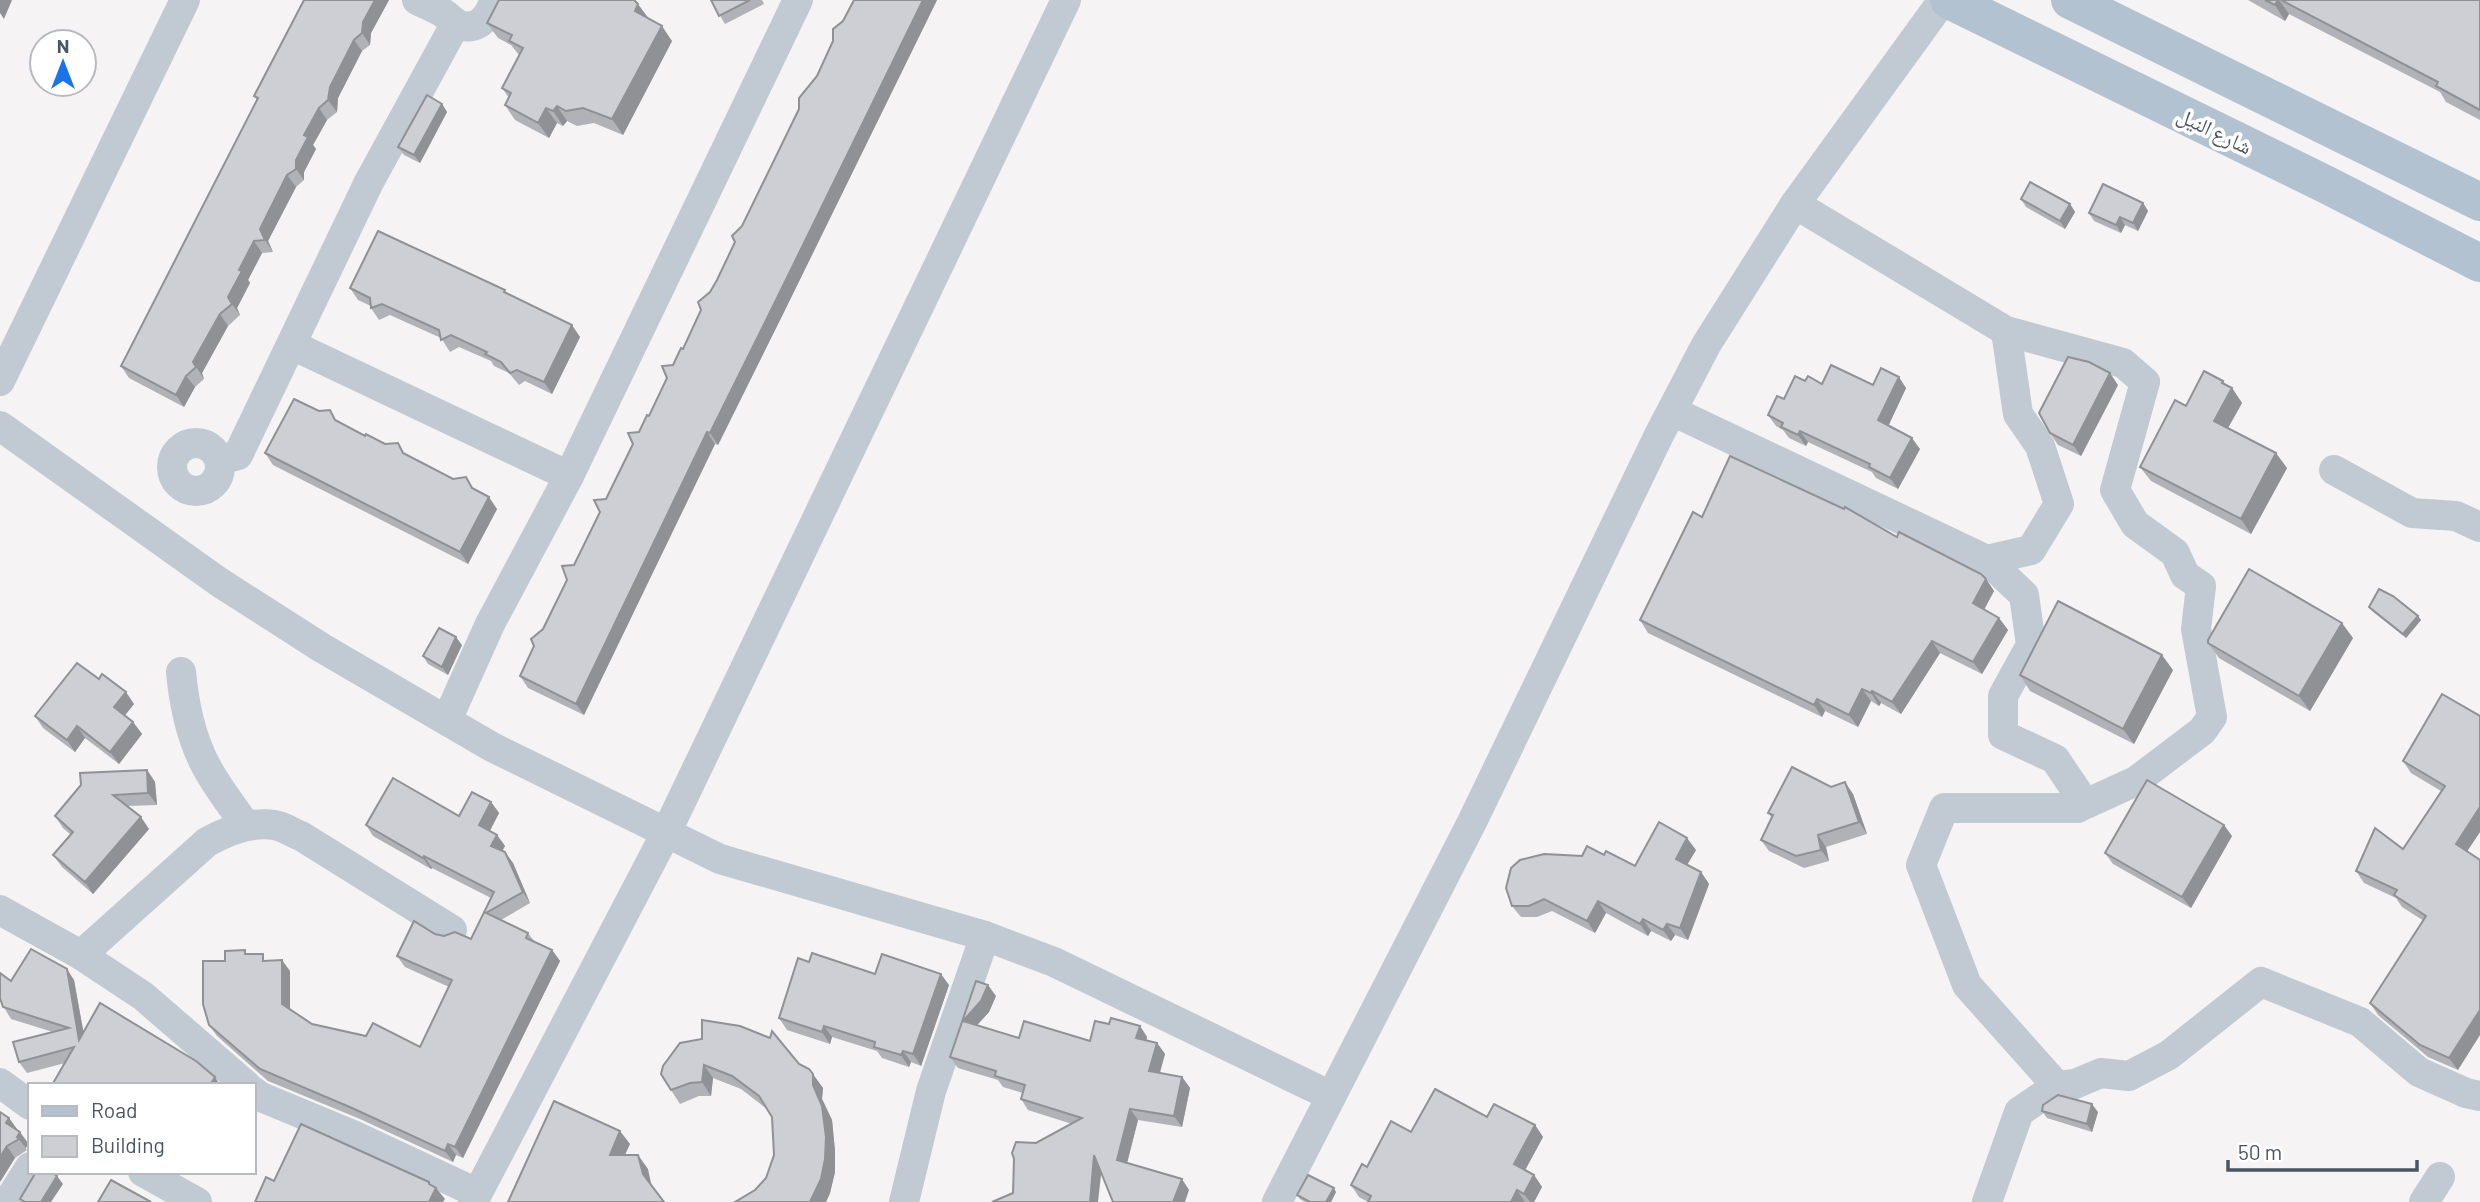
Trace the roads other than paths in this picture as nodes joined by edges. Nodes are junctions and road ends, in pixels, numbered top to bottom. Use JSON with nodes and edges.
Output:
{"nodes":[{"id":1,"x":185,"y":0,"type":"edge"},
{"id":2,"x":417,"y":0,"type":"edge"},
{"id":3,"x":494,"y":0,"type":"edge"},
{"id":4,"x":798,"y":0,"type":"edge"},
{"id":5,"x":1066,"y":0,"type":"edge"},
{"id":6,"x":1943,"y":0,"type":"edge"},
{"id":7,"x":1949,"y":0,"type":"edge"},
{"id":8,"x":2078,"y":2,"type":"edge"},
{"id":9,"x":448,"y":13,"type":"edge"},
{"id":10,"x":2480,"y":202,"type":"edge"},
{"id":11,"x":1795,"y":204,"type":"junction"},
{"id":12,"x":2480,"y":263,"type":"edge"},
{"id":13,"x":2006,"y":331,"type":"junction"},
{"id":14,"x":292,"y":345,"type":"junction"},
{"id":15,"x":0,"y":381,"type":"edge"},
{"id":16,"x":1672,"y":411,"type":"junction"},
{"id":17,"x":0,"y":426,"type":"edge"},
{"id":18,"x":220,"y":460,"type":"dead end"},
{"id":19,"x":2334,"y":470,"type":"dead end"},
{"id":20,"x":569,"y":475,"type":"junction"},
{"id":21,"x":2480,"y":527,"type":"edge"},
{"id":22,"x":1987,"y":560,"type":"junction"},
{"id":23,"x":181,"y":672,"type":"dead end"},
{"id":24,"x":447,"y":720,"type":"junction"},
{"id":25,"x":2077,"y":808,"type":"junction"},
{"id":26,"x":246,"y":826,"type":"junction"},
{"id":27,"x":666,"y":833,"type":"junction"},
{"id":28,"x":0,"y":910,"type":"edge"},
{"id":29,"x":452,"y":930,"type":"edge"},
{"id":30,"x":985,"y":936,"type":"junction"},
{"id":31,"x":80,"y":955,"type":"junction"},
{"id":32,"x":0,"y":1083,"type":"edge"},
{"id":33,"x":244,"y":1083,"type":"edge"},
{"id":34,"x":2057,"y":1086,"type":"junction"},
{"id":35,"x":256,"y":1094,"type":"edge"},
{"id":36,"x":1331,"y":1096,"type":"junction"},
{"id":37,"x":2480,"y":1096,"type":"edge"},
{"id":38,"x":28,"y":1104,"type":"edge"},
{"id":39,"x":28,"y":1170,"type":"edge"},
{"id":40,"x":147,"y":1174,"type":"edge"},
{"id":41,"x":2440,"y":1177,"type":"dead end"},
{"id":42,"x":475,"y":1198,"type":"edge"},
{"id":43,"x":8,"y":1202,"type":"edge"},
{"id":44,"x":197,"y":1202,"type":"edge"},
{"id":45,"x":904,"y":1202,"type":"edge"},
{"id":46,"x":1277,"y":1202,"type":"edge"},
{"id":47,"x":1987,"y":1202,"type":"edge"},
{"id":48,"x":2424,"y":1202,"type":"edge"}],
"edges":[{"from":1,"to":15,"type":"street"},
{"from":2,"to":9,"type":"street"},
{"from":3,"to":9,"type":"street"},
{"from":4,"to":20,"type":"street"},
{"from":5,"to":27,"type":"street"},
{"from":6,"to":11,"type":"street"},
{"from":7,"to":12,"type":"main road","name":"شارع النيل"},
{"from":8,"to":10,"type":"main road"},
{"from":9,"to":14,"type":"street"},
{"from":11,"to":13,"type":"street"},
{"from":11,"to":16,"type":"street"},
{"from":13,"to":22,"type":"street"},
{"from":13,"to":25,"type":"street"},
{"from":14,"to":18,"type":"street"},
{"from":14,"to":20,"type":"street"},
{"from":16,"to":22,"type":"street"},
{"from":16,"to":36,"type":"street"},
{"from":17,"to":24,"type":"street"},
{"from":19,"to":21,"type":"street"},
{"from":20,"to":24,"type":"street"},
{"from":22,"to":25,"type":"street"},
{"from":23,"to":26,"type":"street"},
{"from":24,"to":27,"type":"street"},
{"from":25,"to":34,"type":"street"},
{"from":26,"to":29,"type":"street"},
{"from":26,"to":31,"type":"street"},
{"from":27,"to":30,"type":"street"},
{"from":27,"to":42,"type":"street"},
{"from":28,"to":31,"type":"street"},
{"from":30,"to":36,"type":"street"},
{"from":30,"to":45,"type":"street"},
{"from":31,"to":33,"type":"street"},
{"from":32,"to":38,"type":"street"},
{"from":34,"to":37,"type":"street"},
{"from":34,"to":47,"type":"street"},
{"from":35,"to":42,"type":"street"},
{"from":36,"to":46,"type":"street"},
{"from":39,"to":43,"type":"street"},
{"from":40,"to":44,"type":"street"},
{"from":41,"to":48,"type":"street"}]}
